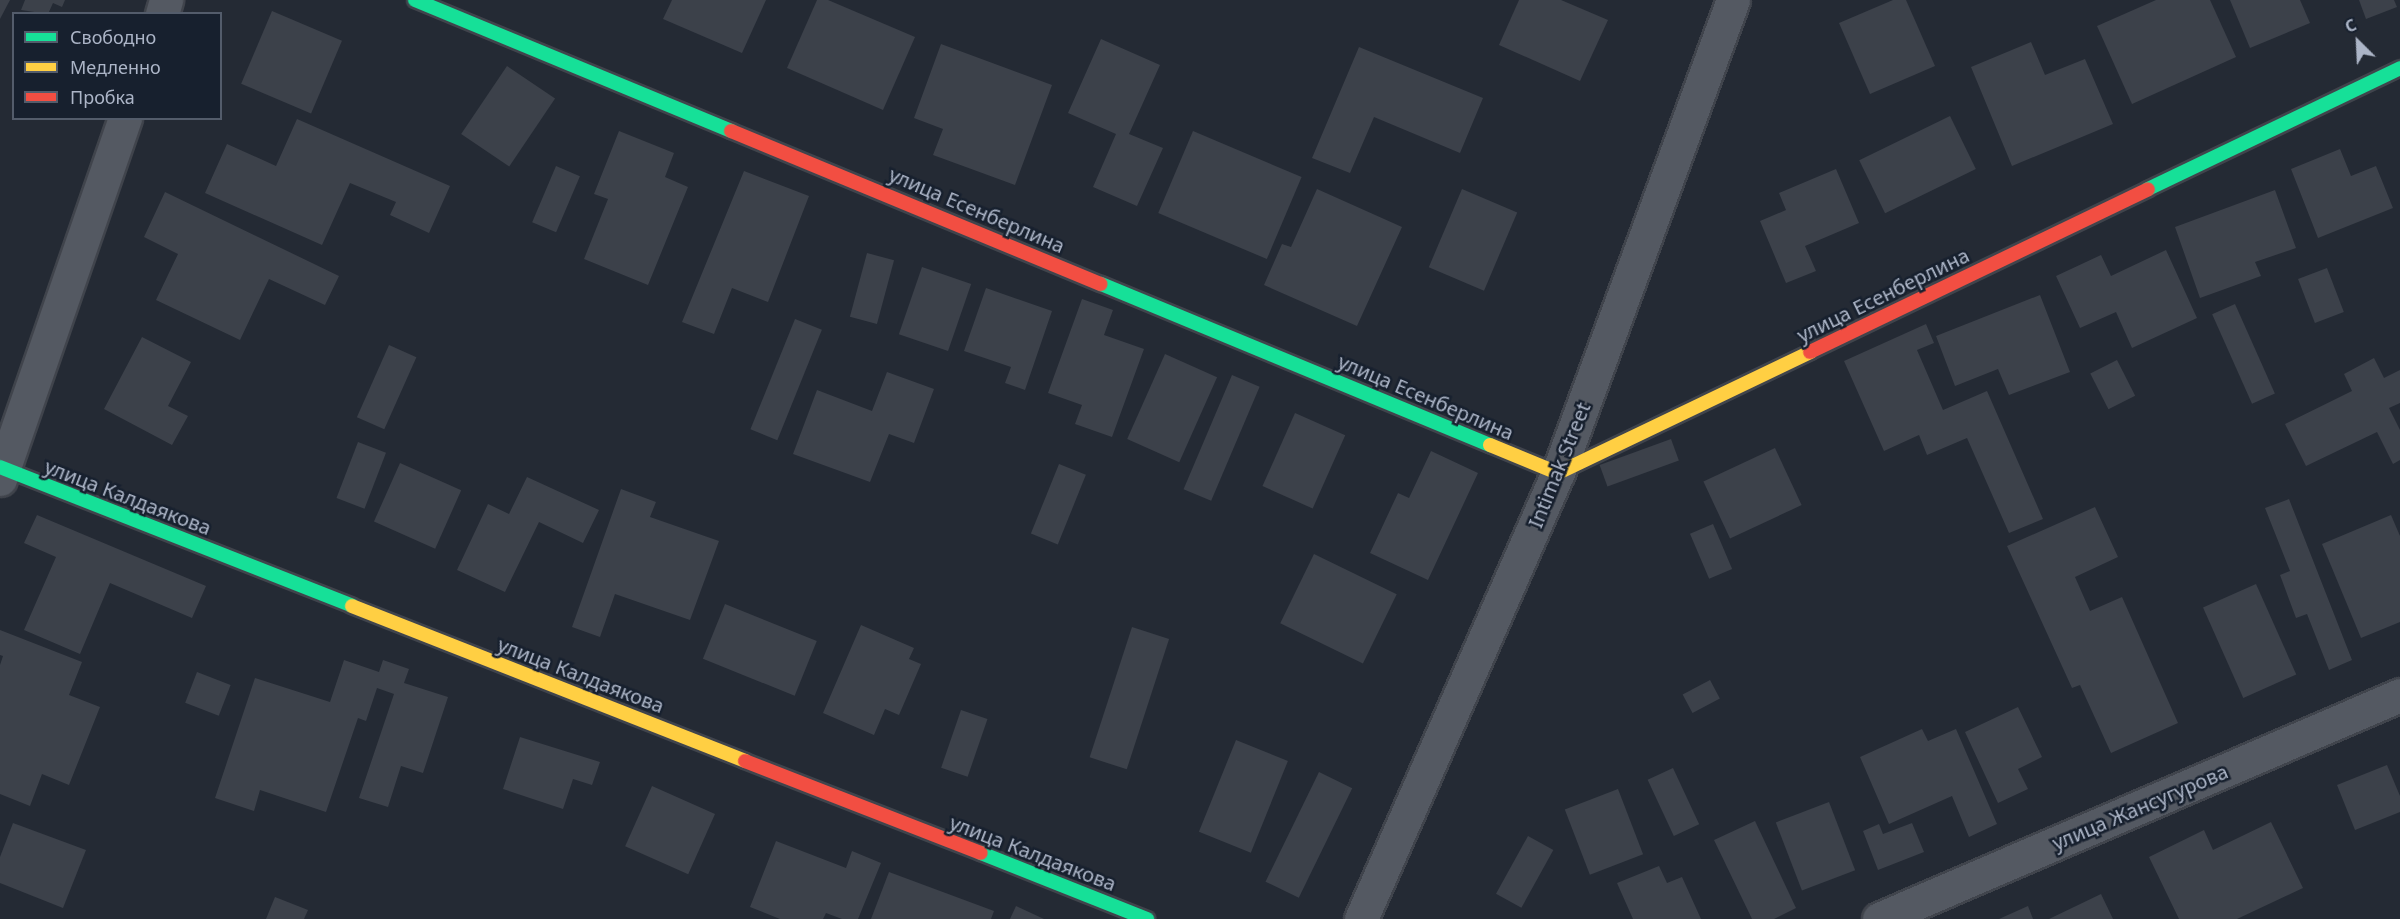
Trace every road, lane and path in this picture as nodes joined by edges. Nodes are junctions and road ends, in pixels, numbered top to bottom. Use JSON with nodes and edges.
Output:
{"nodes":[{"id":1,"x":415,"y":0,"type":"edge"},
{"id":2,"x":1733,"y":0,"type":"edge"},
{"id":3,"x":2400,"y":68,"type":"edge"},
{"id":4,"x":124,"y":120,"type":"edge"},
{"id":5,"x":1,"y":472,"type":"edge"},
{"id":6,"x":1558,"y":473,"type":"junction"},
{"id":7,"x":2400,"y":695,"type":"edge"},
{"id":8,"x":1147,"y":919,"type":"edge"},
{"id":9,"x":1361,"y":919,"type":"edge"},
{"id":10,"x":1879,"y":919,"type":"edge"}],
"edges":[{"from":1,"to":6,"type":"street","name":"улица Есенберлина"},
{"from":2,"to":6,"type":"street","name":"Intimak Street"},
{"from":3,"to":6,"type":"street","name":"улица Есенберлина"},
{"from":4,"to":5,"type":"street"},
{"from":5,"to":8,"type":"street","name":"улица Калдаякова"},
{"from":6,"to":9,"type":"street","name":"Intimak Street"},
{"from":7,"to":10,"type":"street","name":"улица Жансугурова"}]}
